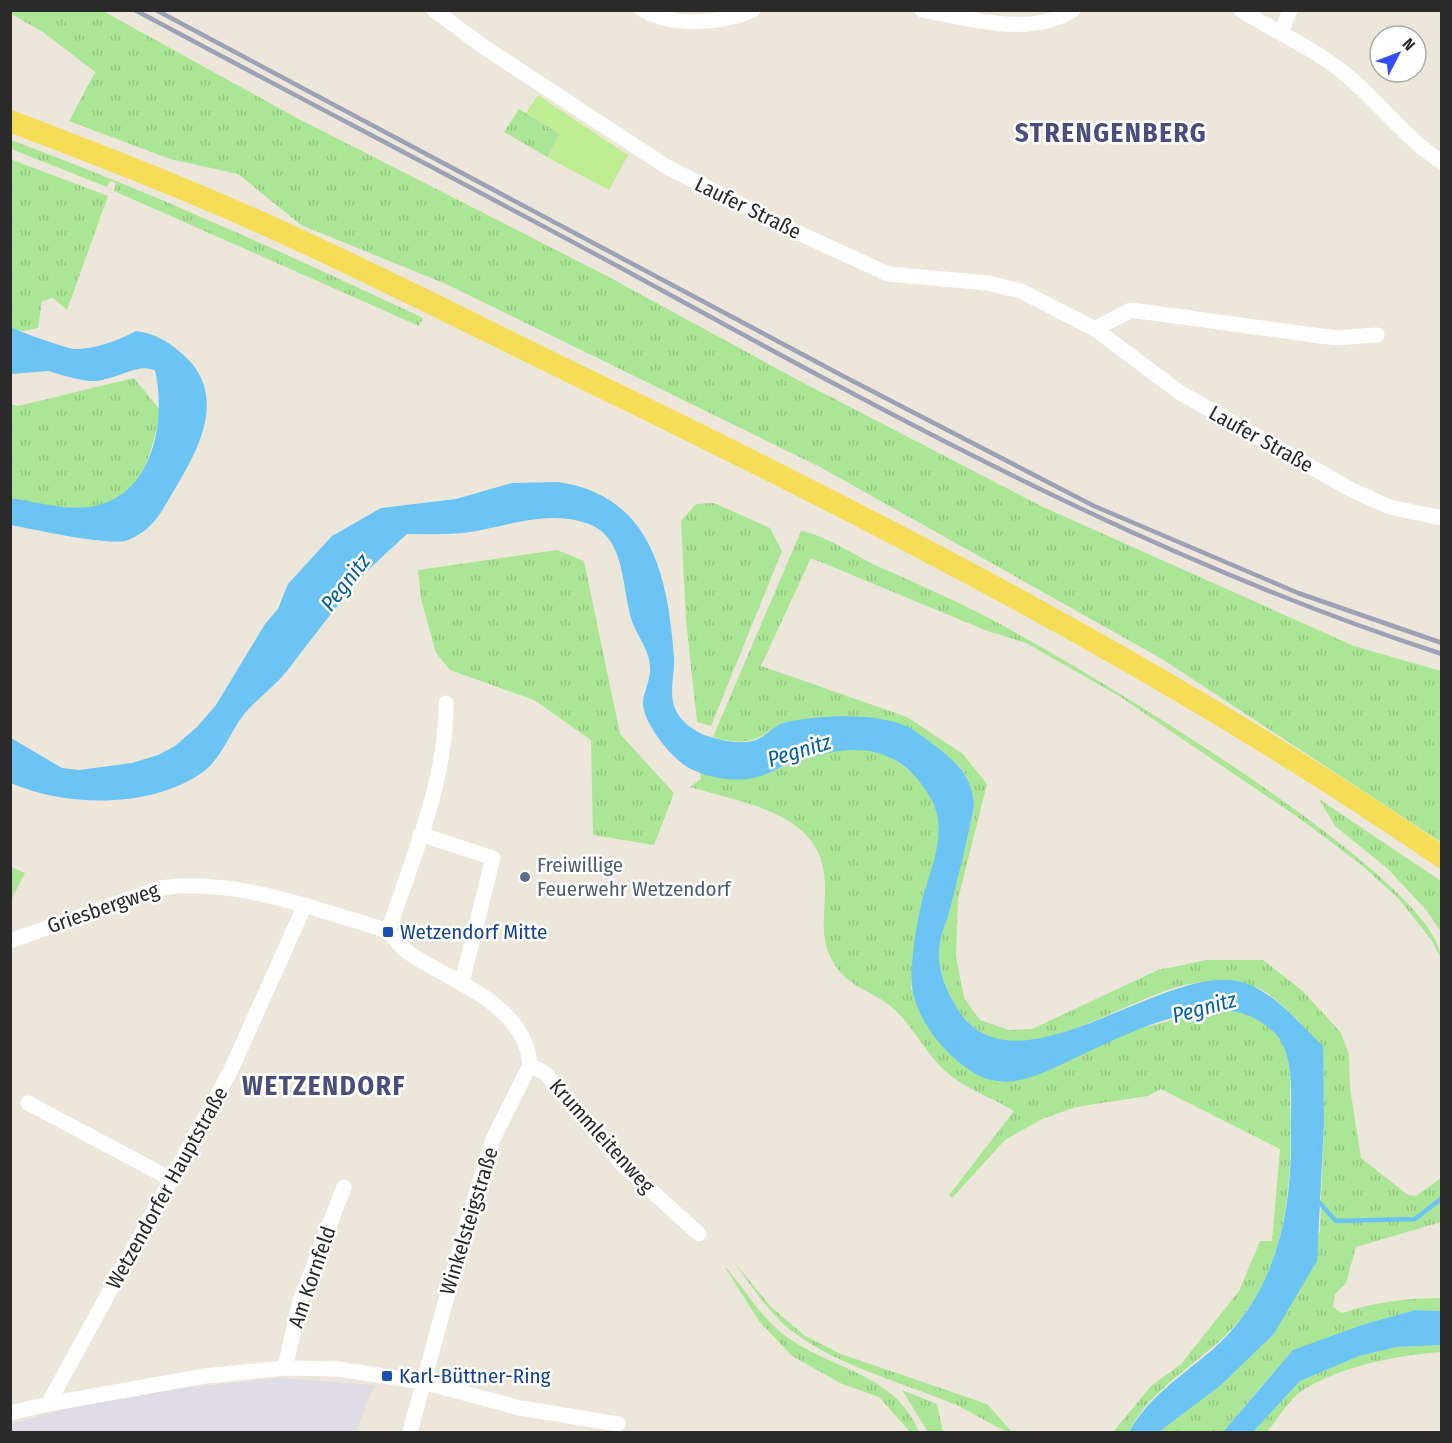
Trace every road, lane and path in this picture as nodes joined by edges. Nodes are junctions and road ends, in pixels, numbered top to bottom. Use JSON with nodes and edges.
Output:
{"nodes":[{"id":1,"x":434,"y":10,"type":"edge"},
{"id":2,"x":643,"y":10,"type":"edge"},
{"id":3,"x":753,"y":10,"type":"edge"},
{"id":4,"x":922,"y":10,"type":"edge"},
{"id":5,"x":1073,"y":10,"type":"edge"},
{"id":6,"x":1241,"y":10,"type":"edge"},
{"id":7,"x":1290,"y":10,"type":"edge"},
{"id":8,"x":1281,"y":33,"type":"junction"},
{"id":9,"x":10,"y":121,"type":"edge"},
{"id":10,"x":1442,"y":162,"type":"edge"},
{"id":11,"x":1095,"y":329,"type":"junction"},
{"id":12,"x":1377,"y":335,"type":"dead end"},
{"id":13,"x":1442,"y":518,"type":"edge"},
{"id":14,"x":446,"y":703,"type":"dead end"},
{"id":15,"x":420,"y":834,"type":"junction"},
{"id":16,"x":1442,"y":857,"type":"edge"},
{"id":17,"x":305,"y":905,"type":"junction"},
{"id":18,"x":388,"y":932,"type":"junction"},
{"id":19,"x":10,"y":941,"type":"edge"},
{"id":20,"x":462,"y":982,"type":"junction"},
{"id":21,"x":530,"y":1065,"type":"junction"},
{"id":22,"x":28,"y":1103,"type":"dead end"},
{"id":23,"x":173,"y":1180,"type":"junction"},
{"id":24,"x":344,"y":1187,"type":"dead end"},
{"id":25,"x":699,"y":1234,"type":"dead end"},
{"id":26,"x":285,"y":1368,"type":"junction"},
{"id":27,"x":423,"y":1382,"type":"junction"},
{"id":28,"x":48,"y":1404,"type":"junction"},
{"id":29,"x":10,"y":1413,"type":"edge"},
{"id":30,"x":618,"y":1424,"type":"dead end"},
{"id":31,"x":410,"y":1432,"type":"edge"}],
"edges":[{"from":1,"to":11,"type":"street","name":"Laufer Straße"},
{"from":2,"to":3,"type":"street"},
{"from":4,"to":5,"type":"street"},
{"from":6,"to":8,"type":"street"},
{"from":7,"to":8,"type":"street"},
{"from":8,"to":10,"type":"street"},
{"from":9,"to":16,"type":"main road"},
{"from":11,"to":12,"type":"street"},
{"from":11,"to":13,"type":"street","name":"Laufer Straße"},
{"from":14,"to":15,"type":"street"},
{"from":15,"to":18,"type":"street"},
{"from":15,"to":20,"type":"street"},
{"from":17,"to":18,"type":"street"},
{"from":17,"to":19,"type":"street","name":"Griesbergweg"},
{"from":17,"to":23,"type":"street","name":"Wetzendorfer Hauptstraße"},
{"from":18,"to":20,"type":"street"},
{"from":20,"to":21,"type":"street"},
{"from":21,"to":25,"type":"street","name":"Krummleitenweg"},
{"from":21,"to":27,"type":"street","name":"Winkelsteigstraße"},
{"from":22,"to":23,"type":"street"},
{"from":23,"to":28,"type":"street","name":"Wetzendorfer Hauptstraße"},
{"from":24,"to":26,"type":"street","name":"Am Kornfeld"},
{"from":26,"to":27,"type":"street"},
{"from":26,"to":28,"type":"street"},
{"from":27,"to":30,"type":"street"},
{"from":27,"to":31,"type":"street","name":"Winkelsteigstraße"},
{"from":28,"to":29,"type":"street"}]}
